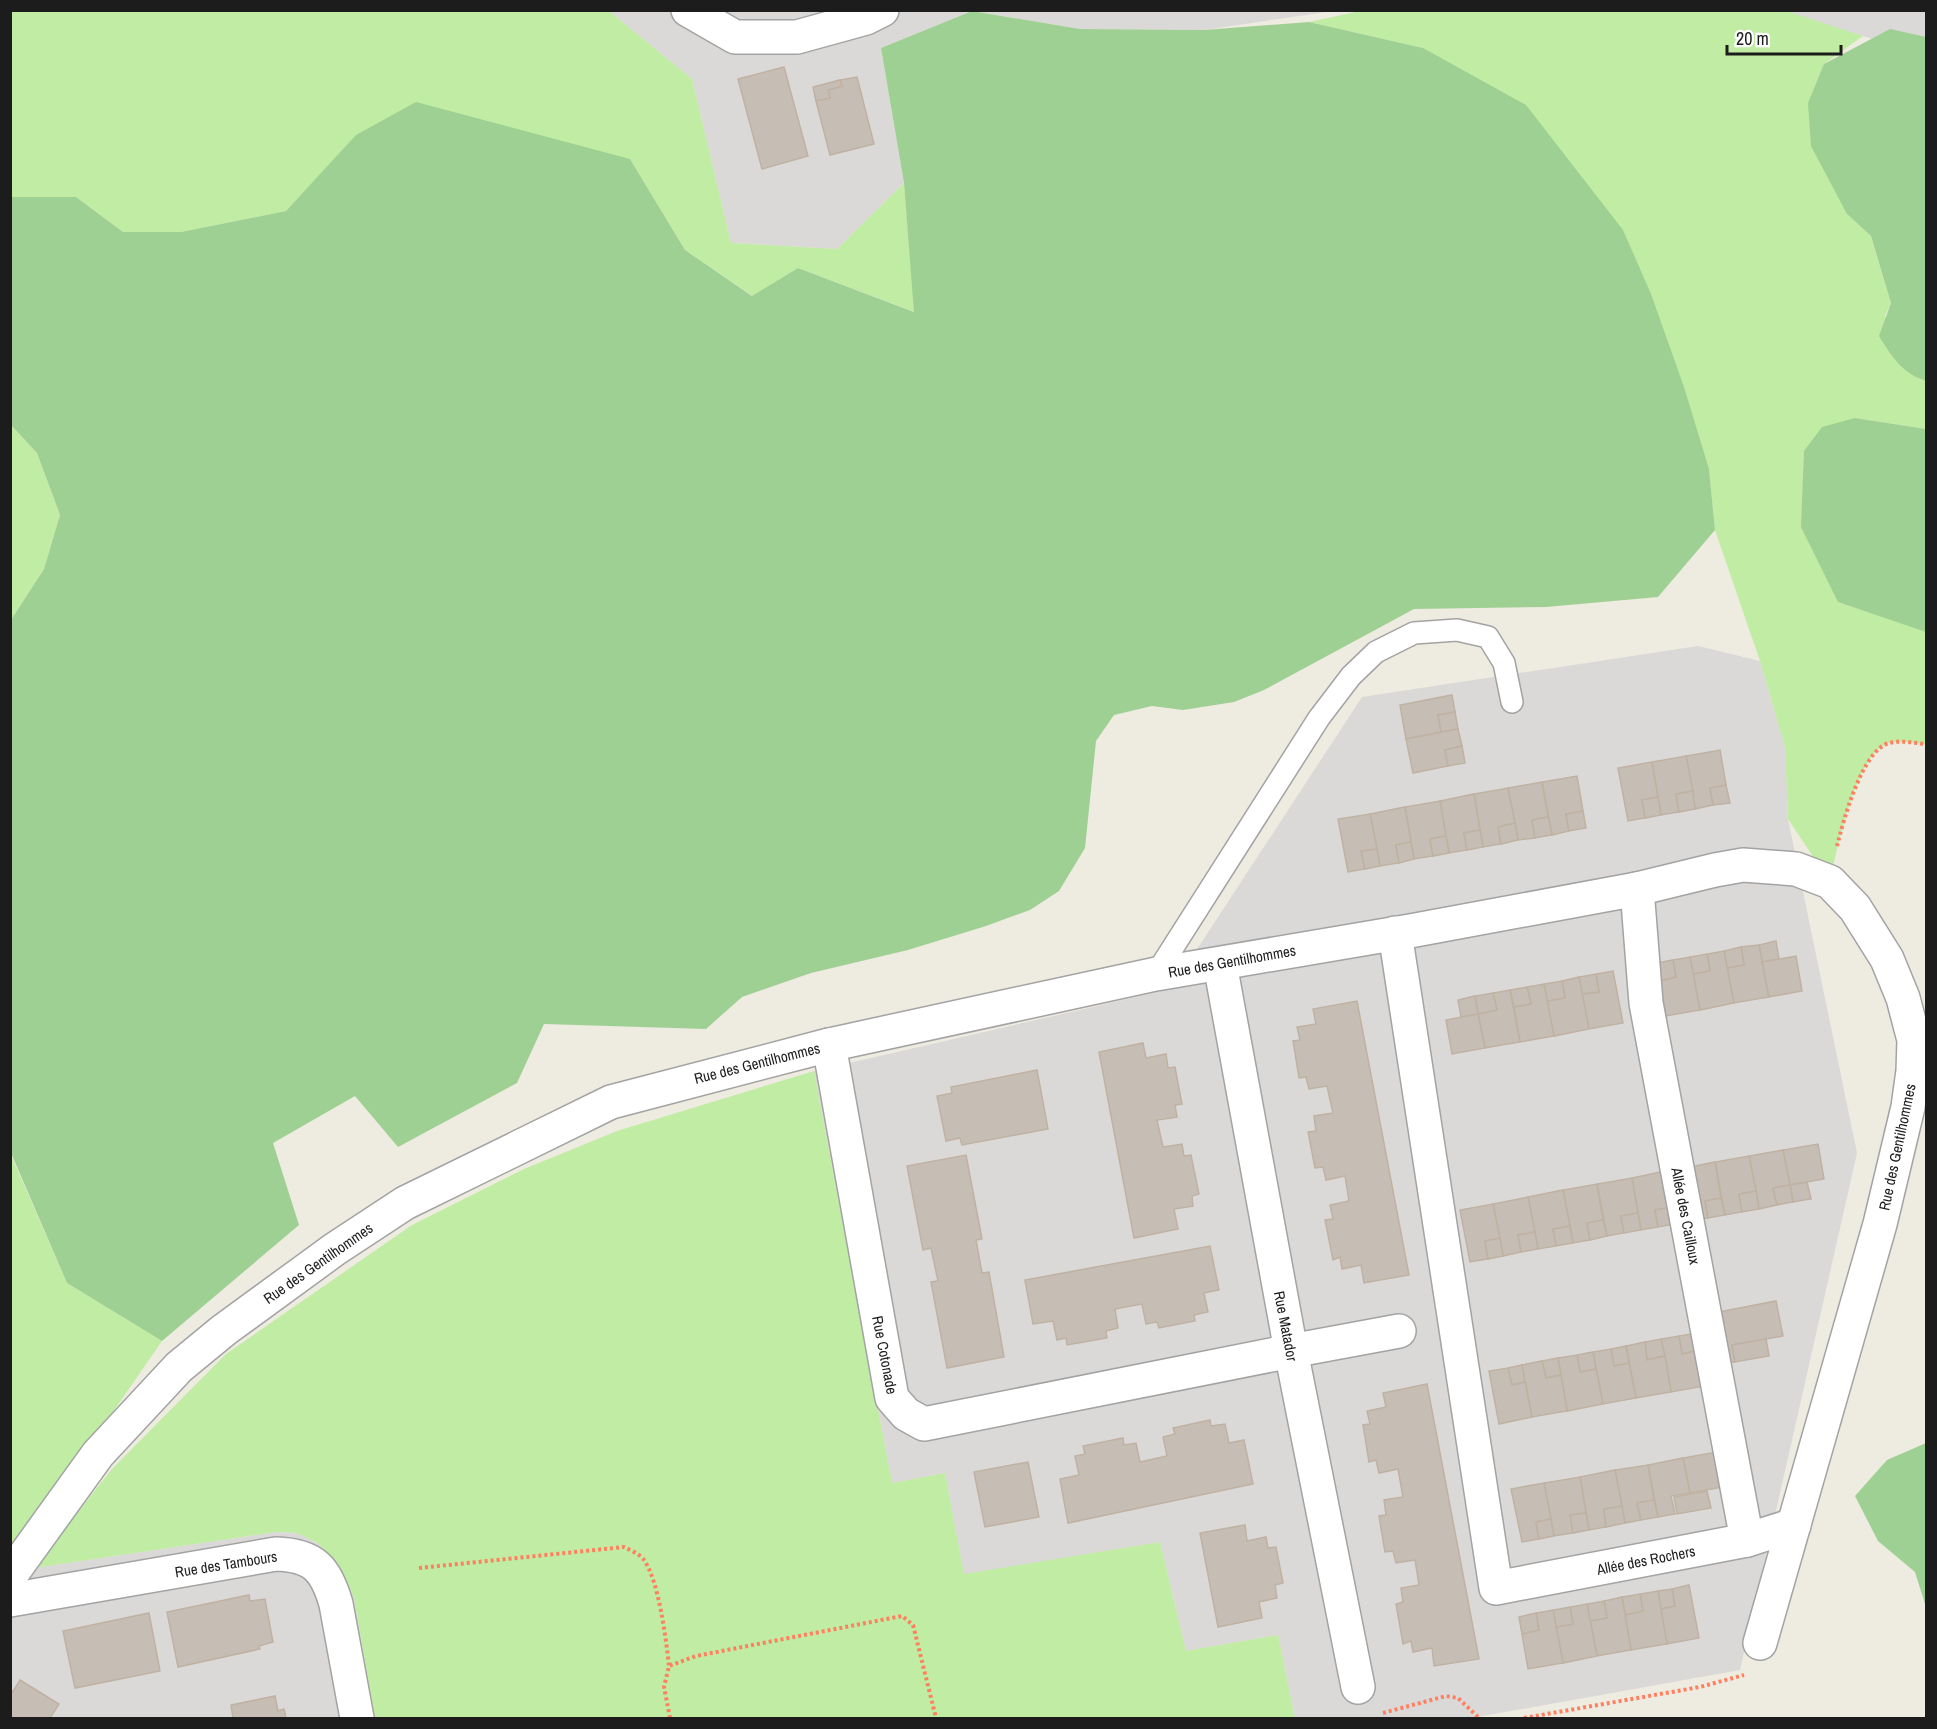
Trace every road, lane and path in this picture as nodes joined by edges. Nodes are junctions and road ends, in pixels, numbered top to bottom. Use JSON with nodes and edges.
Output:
{"nodes":[{"id":1,"x":688,"y":10,"type":"edge"},
{"id":2,"x":870,"y":13,"type":"edge"},
{"id":3,"x":1512,"y":702,"type":"dead end"},
{"id":4,"x":1926,"y":744,"type":"edge"},
{"id":5,"x":1830,"y":882,"type":"junction"},
{"id":6,"x":1637,"y":889,"type":"junction"},
{"id":7,"x":1395,"y":933,"type":"junction"},
{"id":8,"x":1220,"y":963,"type":"junction"},
{"id":9,"x":1156,"y":974,"type":"junction"},
{"id":10,"x":829,"y":1045,"type":"junction"},
{"id":11,"x":1399,"y":1331,"type":"dead end"},
{"id":12,"x":1291,"y":1351,"type":"junction"},
{"id":13,"x":1794,"y":1525,"type":"junction"},
{"id":14,"x":1747,"y":1540,"type":"junction"},
{"id":15,"x":419,"y":1568,"type":"dead end"},
{"id":16,"x":10,"y":1576,"type":"edge"},
{"id":17,"x":10,"y":1600,"type":"edge"},
{"id":18,"x":1760,"y":1643,"type":"joint"},
{"id":19,"x":669,"y":1666,"type":"junction"},
{"id":20,"x":1358,"y":1687,"type":"joint"},
{"id":21,"x":357,"y":1719,"type":"edge"},
{"id":22,"x":670,"y":1719,"type":"edge"},
{"id":23,"x":936,"y":1719,"type":"edge"},
{"id":24,"x":1479,"y":1719,"type":"edge"},
{"id":25,"x":1524,"y":1719,"type":"edge"}],
"edges":[{"from":1,"to":2,"type":"street"},
{"from":3,"to":9,"type":"lane"},
{"from":4,"to":5,"type":"path"},
{"from":5,"to":6,"type":"street","name":"Rue des Gentilhommes"},
{"from":5,"to":13,"type":"street","name":"Rue des Gentilhommes"},
{"from":6,"to":7,"type":"street","name":"Rue des Gentilhommes"},
{"from":6,"to":14,"type":"street","name":"Allée des Cailloux"},
{"from":7,"to":8,"type":"street","name":"Rue des Gentilhommes"},
{"from":7,"to":14,"type":"street","name":"Allée des Rochers"},
{"from":8,"to":9,"type":"street","name":"Rue des Gentilhommes"},
{"from":8,"to":12,"type":"street","name":"Rue Matador"},
{"from":9,"to":10,"type":"street","name":"Rue des Gentilhommes"},
{"from":10,"to":12,"type":"street","name":"Rue Cotonade"},
{"from":10,"to":16,"type":"street","name":"Rue des Gentilhommes"},
{"from":11,"to":12,"type":"street","name":"Rue Cotonade"},
{"from":12,"to":20,"type":"street","name":"Rue Matador"},
{"from":13,"to":14,"type":"street","name":"Allée des Rochers"},
{"from":13,"to":18,"type":"street","name":"Rue des Gentilhommes"},
{"from":15,"to":19,"type":"path"},
{"from":17,"to":21,"type":"street","name":"Rue des Tambours"},
{"from":18,"to":25,"type":"path"},
{"from":19,"to":22,"type":"path"},
{"from":19,"to":23,"type":"path"},
{"from":20,"to":24,"type":"path"}]}
